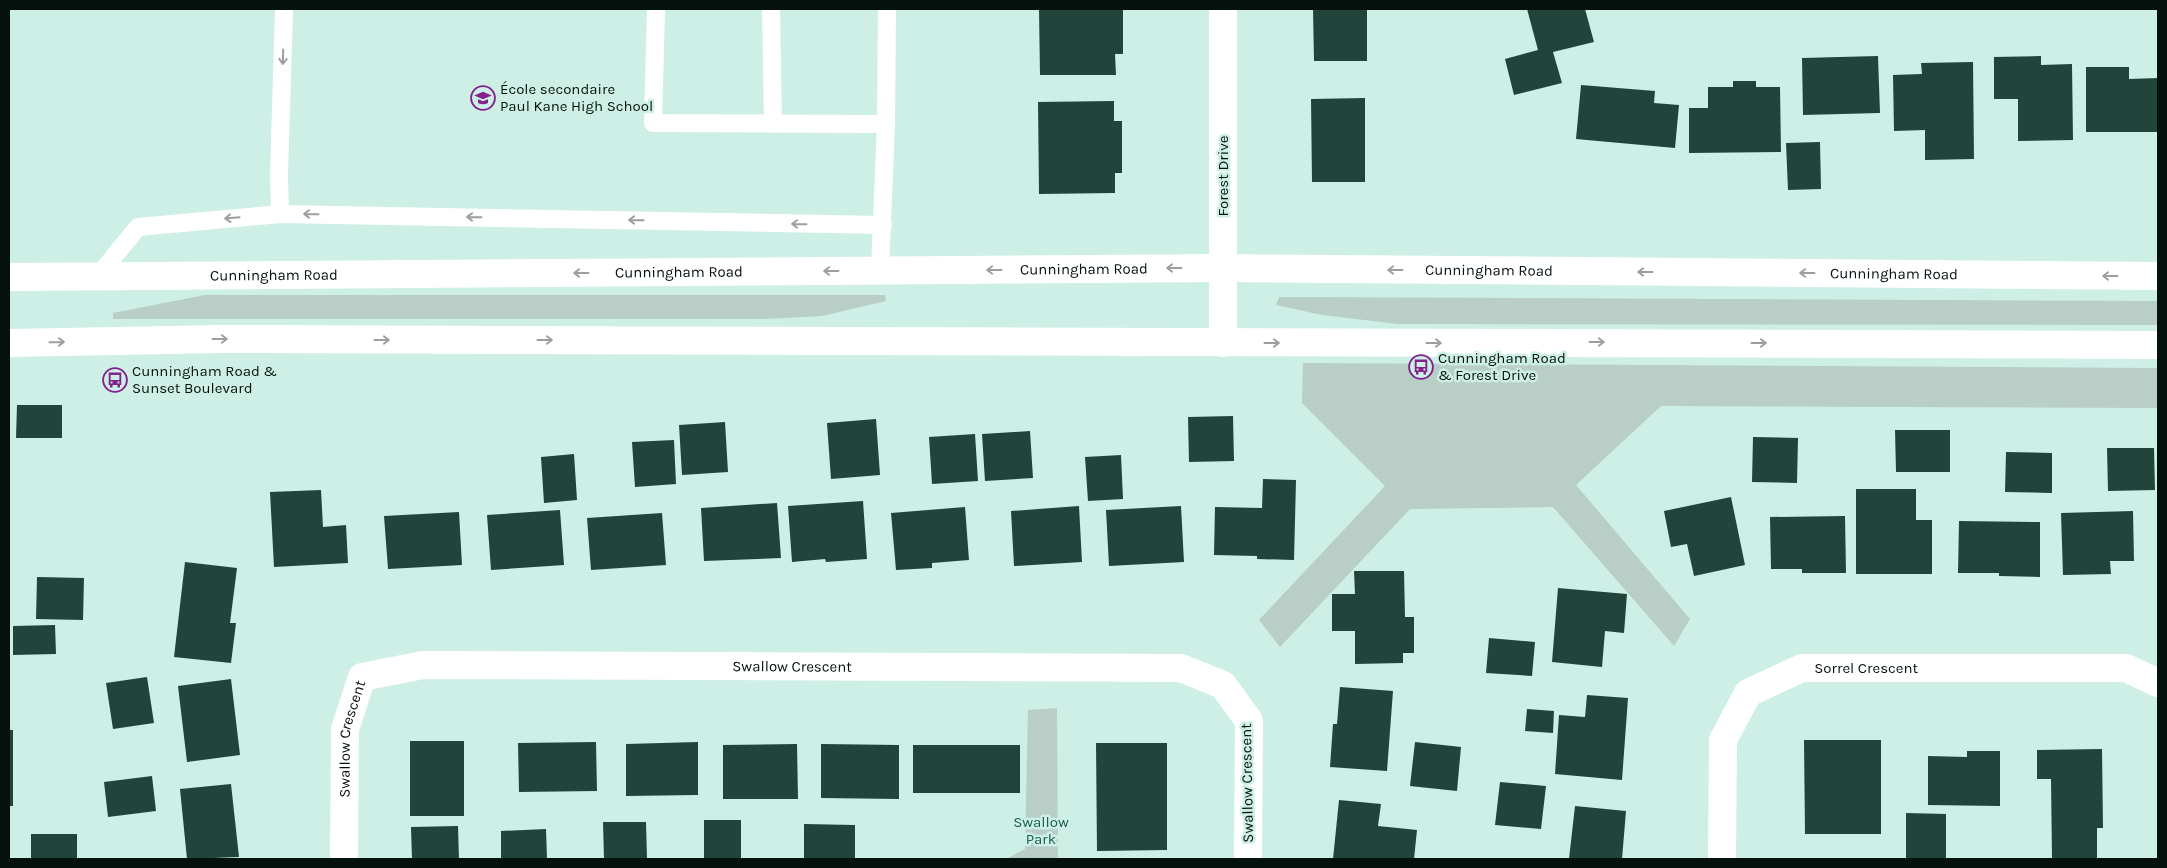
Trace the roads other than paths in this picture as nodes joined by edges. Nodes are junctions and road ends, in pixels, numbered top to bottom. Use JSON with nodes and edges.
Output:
{"nodes":[{"id":1,"x":284,"y":9,"type":"edge"},
{"id":2,"x":656,"y":9,"type":"edge"},
{"id":3,"x":772,"y":9,"type":"edge"},
{"id":4,"x":887,"y":9,"type":"edge"},
{"id":5,"x":1223,"y":9,"type":"edge"},
{"id":6,"x":773,"y":124,"type":"junction"},
{"id":7,"x":886,"y":124,"type":"junction"},
{"id":8,"x":280,"y":214,"type":"junction"},
{"id":9,"x":883,"y":225,"type":"junction"},
{"id":10,"x":1223,"y":268,"type":"junction"},
{"id":11,"x":880,"y":270,"type":"junction"},
{"id":12,"x":98,"y":276,"type":"junction"},
{"id":13,"x":2158,"y":276,"type":"edge"},
{"id":14,"x":9,"y":277,"type":"edge"},
{"id":15,"x":9,"y":343,"type":"edge"},
{"id":16,"x":1223,"y":343,"type":"junction"},
{"id":17,"x":2158,"y":344,"type":"edge"},
{"id":18,"x":2158,"y":683,"type":"edge"},
{"id":19,"x":344,"y":859,"type":"edge"},
{"id":20,"x":1248,"y":859,"type":"edge"},
{"id":21,"x":1722,"y":859,"type":"edge"}],
"edges":[{"from":1,"to":8,"type":"lane","one_way":true},
{"from":2,"to":6,"type":"lane"},
{"from":3,"to":6,"type":"lane"},
{"from":4,"to":7,"type":"lane"},
{"from":5,"to":10,"type":"main road","name":"Forest Drive"},
{"from":6,"to":7,"type":"lane"},
{"from":7,"to":9,"type":"lane"},
{"from":9,"to":8,"type":"lane","one_way":true},
{"from":8,"to":12,"type":"lane","one_way":true},
{"from":9,"to":11,"type":"lane"},
{"from":10,"to":11,"type":"main road","name":"Cunningham Road","one_way":true},
{"from":13,"to":10,"type":"main road","name":"Cunningham Road","one_way":true},
{"from":10,"to":16,"type":"main road","name":"Forest Drive"},
{"from":11,"to":12,"type":"main road","name":"Cunningham Road","one_way":true},
{"from":12,"to":14,"type":"main road","name":"Cunningham Road"},
{"from":15,"to":16,"type":"main road","one_way":true},
{"from":16,"to":17,"type":"main road","one_way":true},
{"from":18,"to":21,"type":"main road","name":"Sorrel Crescent"},
{"from":19,"to":20,"type":"main road","name":"Swallow Crescent"}]}
